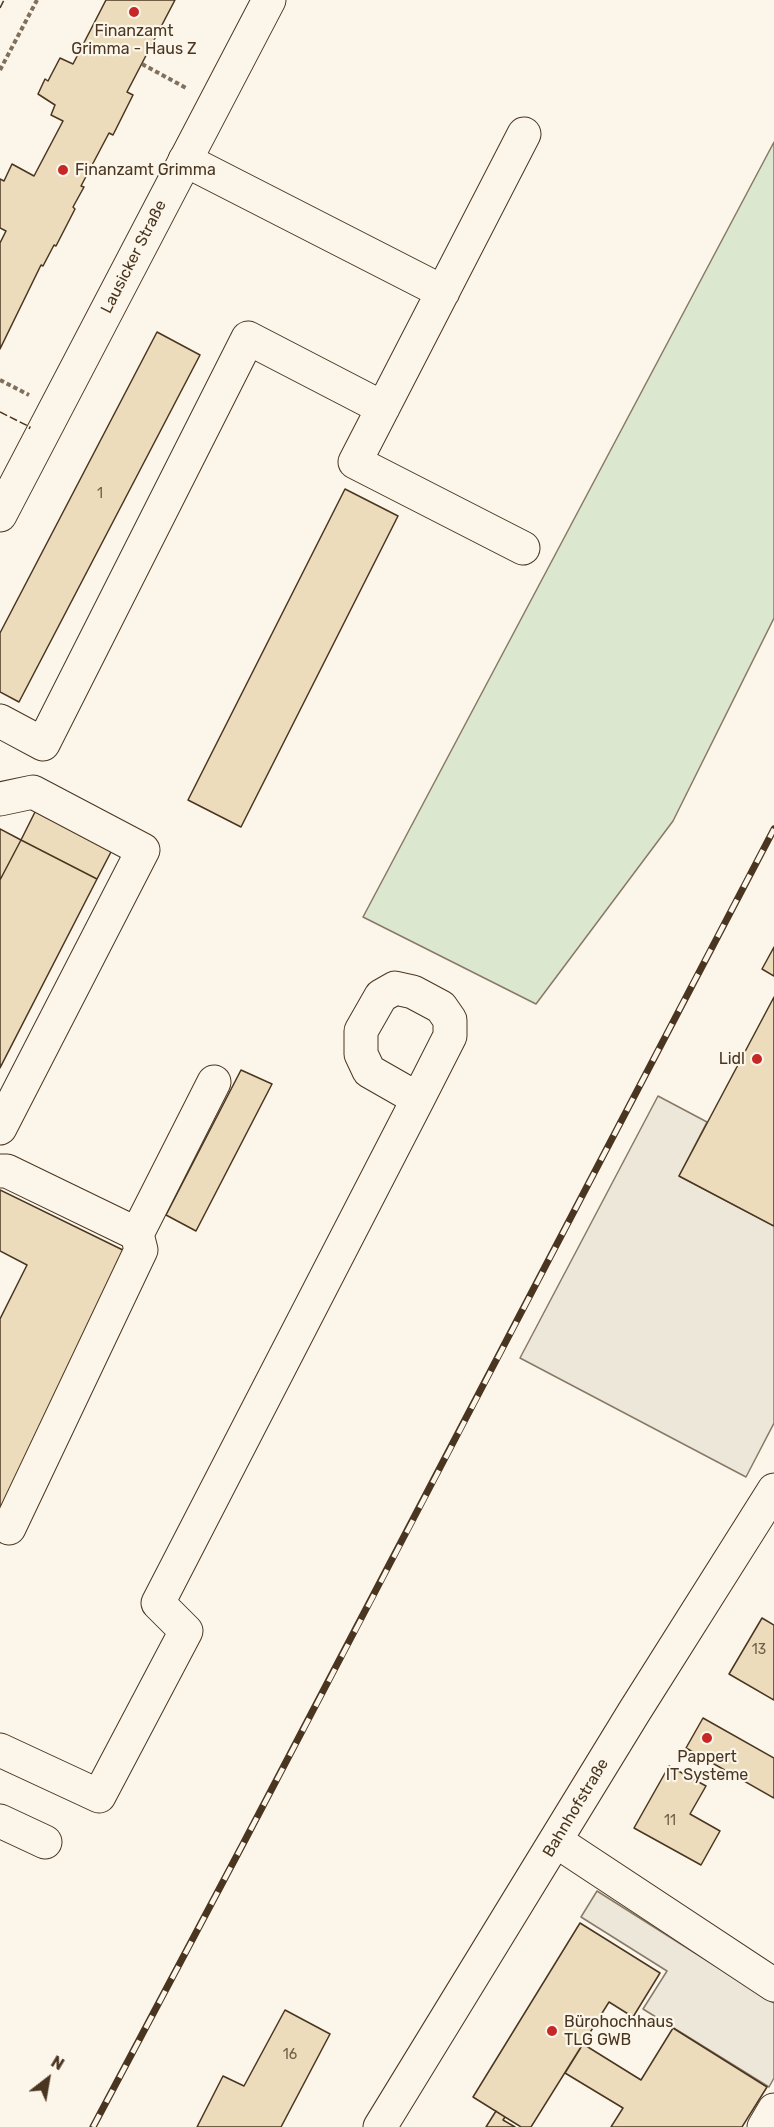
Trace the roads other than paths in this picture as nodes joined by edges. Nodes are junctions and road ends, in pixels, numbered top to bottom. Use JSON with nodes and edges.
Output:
{"nodes":[{"id":1,"x":269,"y":0,"type":"edge"},
{"id":2,"x":524,"y":134,"type":"dead end"},
{"id":3,"x":185,"y":160,"type":"junction"},
{"id":4,"x":443,"y":292,"type":"junction"},
{"id":5,"x":383,"y":408,"type":"junction"},
{"id":6,"x":0,"y":515,"type":"edge"},
{"id":7,"x":523,"y":548,"type":"dead end"},
{"id":8,"x":0,"y":721,"type":"edge"},
{"id":9,"x":0,"y":799,"type":"edge"},
{"id":10,"x":214,"y":1082,"type":"dead end"},
{"id":11,"x":418,"y":1099,"type":"dead end"},
{"id":12,"x":0,"y":1128,"type":"edge"},
{"id":13,"x":0,"y":1171,"type":"edge"},
{"id":14,"x":137,"y":1234,"type":"junction"},
{"id":15,"x":774,"y":1490,"type":"edge"},
{"id":16,"x":9,"y":1528,"type":"dead end"},
{"id":17,"x":0,"y":1750,"type":"edge"},
{"id":18,"x":0,"y":1821,"type":"edge"},
{"id":19,"x":556,"y":1841,"type":"junction"},
{"id":20,"x":45,"y":1842,"type":"dead end"},
{"id":21,"x":774,"y":1984,"type":"edge"},
{"id":22,"x":774,"y":2110,"type":"edge"},
{"id":23,"x":380,"y":2127,"type":"edge"},
{"id":24,"x":764,"y":2127,"type":"edge"}],
"edges":[{"from":1,"to":3,"type":"street","name":"Lausicker Straße"},
{"from":2,"to":4,"type":"street"},
{"from":3,"to":4,"type":"street"},
{"from":3,"to":6,"type":"street","name":"Lausicker Straße"},
{"from":4,"to":5,"type":"street"},
{"from":5,"to":7,"type":"street"},
{"from":5,"to":8,"type":"street"},
{"from":9,"to":12,"type":"street"},
{"from":10,"to":14,"type":"street"},
{"from":11,"to":17,"type":"street"},
{"from":13,"to":14,"type":"street"},
{"from":14,"to":16,"type":"street"},
{"from":15,"to":19,"type":"street","name":"Bahnhofstraße"},
{"from":18,"to":20,"type":"street"},
{"from":19,"to":21,"type":"street"},
{"from":19,"to":23,"type":"street","name":"Bahnhofstraße"},
{"from":22,"to":24,"type":"street"}]}
